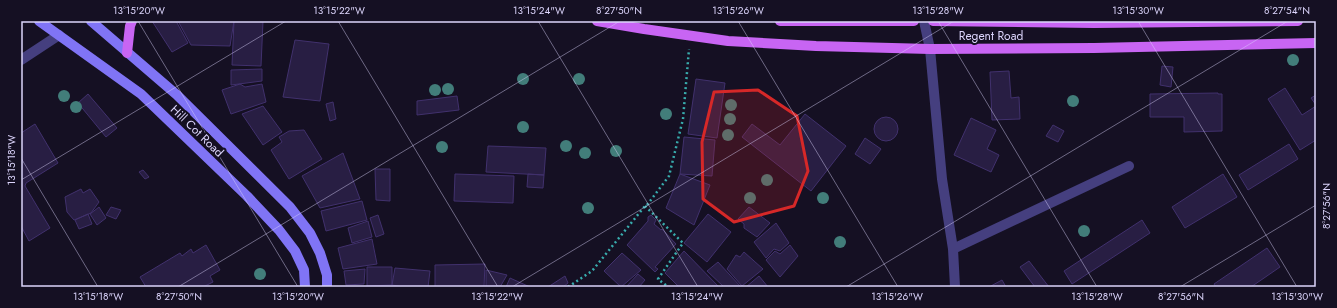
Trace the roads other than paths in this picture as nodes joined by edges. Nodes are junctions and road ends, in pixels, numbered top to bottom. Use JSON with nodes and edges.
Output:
{"nodes":[{"id":1,"x":39,"y":21,"type":"edge"},
{"id":2,"x":91,"y":21,"type":"edge"},
{"id":3,"x":132,"y":21,"type":"edge"},
{"id":4,"x":596,"y":21,"type":"edge"},
{"id":5,"x":780,"y":21,"type":"edge"},
{"id":6,"x":864,"y":21,"type":"edge"},
{"id":7,"x":914,"y":21,"type":"edge"},
{"id":8,"x":924,"y":21,"type":"edge"},
{"id":9,"x":933,"y":21,"type":"edge"},
{"id":10,"x":1298,"y":21,"type":"edge"},
{"id":11,"x":58,"y":35,"type":"junction"},
{"id":12,"x":1316,"y":43,"type":"edge"},
{"id":13,"x":930,"y":49,"type":"junction"},
{"id":14,"x":126,"y":53,"type":"junction"},
{"id":15,"x":21,"y":60,"type":"edge"},
{"id":16,"x":1129,"y":166,"type":"dead end"},
{"id":17,"x":953,"y":249,"type":"junction"},
{"id":18,"x":305,"y":287,"type":"edge"},
{"id":19,"x":327,"y":287,"type":"edge"},
{"id":20,"x":955,"y":287,"type":"edge"}],
"edges":[{"from":1,"to":11,"type":"main road","name":"Hill Cot Road"},
{"from":2,"to":14,"type":"main road","name":"Hill Cot Road"},
{"from":3,"to":14,"type":"main road"},
{"from":4,"to":13,"type":"main road","name":"Regent Road"},
{"from":5,"to":6,"type":"main road"},
{"from":6,"to":7,"type":"main road"},
{"from":8,"to":13,"type":"street"},
{"from":9,"to":10,"type":"main road","name":"Regent Road"},
{"from":11,"to":15,"type":"street"},
{"from":11,"to":18,"type":"main road","name":"Hill Cot Road"},
{"from":12,"to":13,"type":"main road","name":"Regent Road"},
{"from":13,"to":17,"type":"street"},
{"from":14,"to":19,"type":"main road","name":"Hill Cot Road"},
{"from":16,"to":17,"type":"street"},
{"from":17,"to":20,"type":"street"}]}
